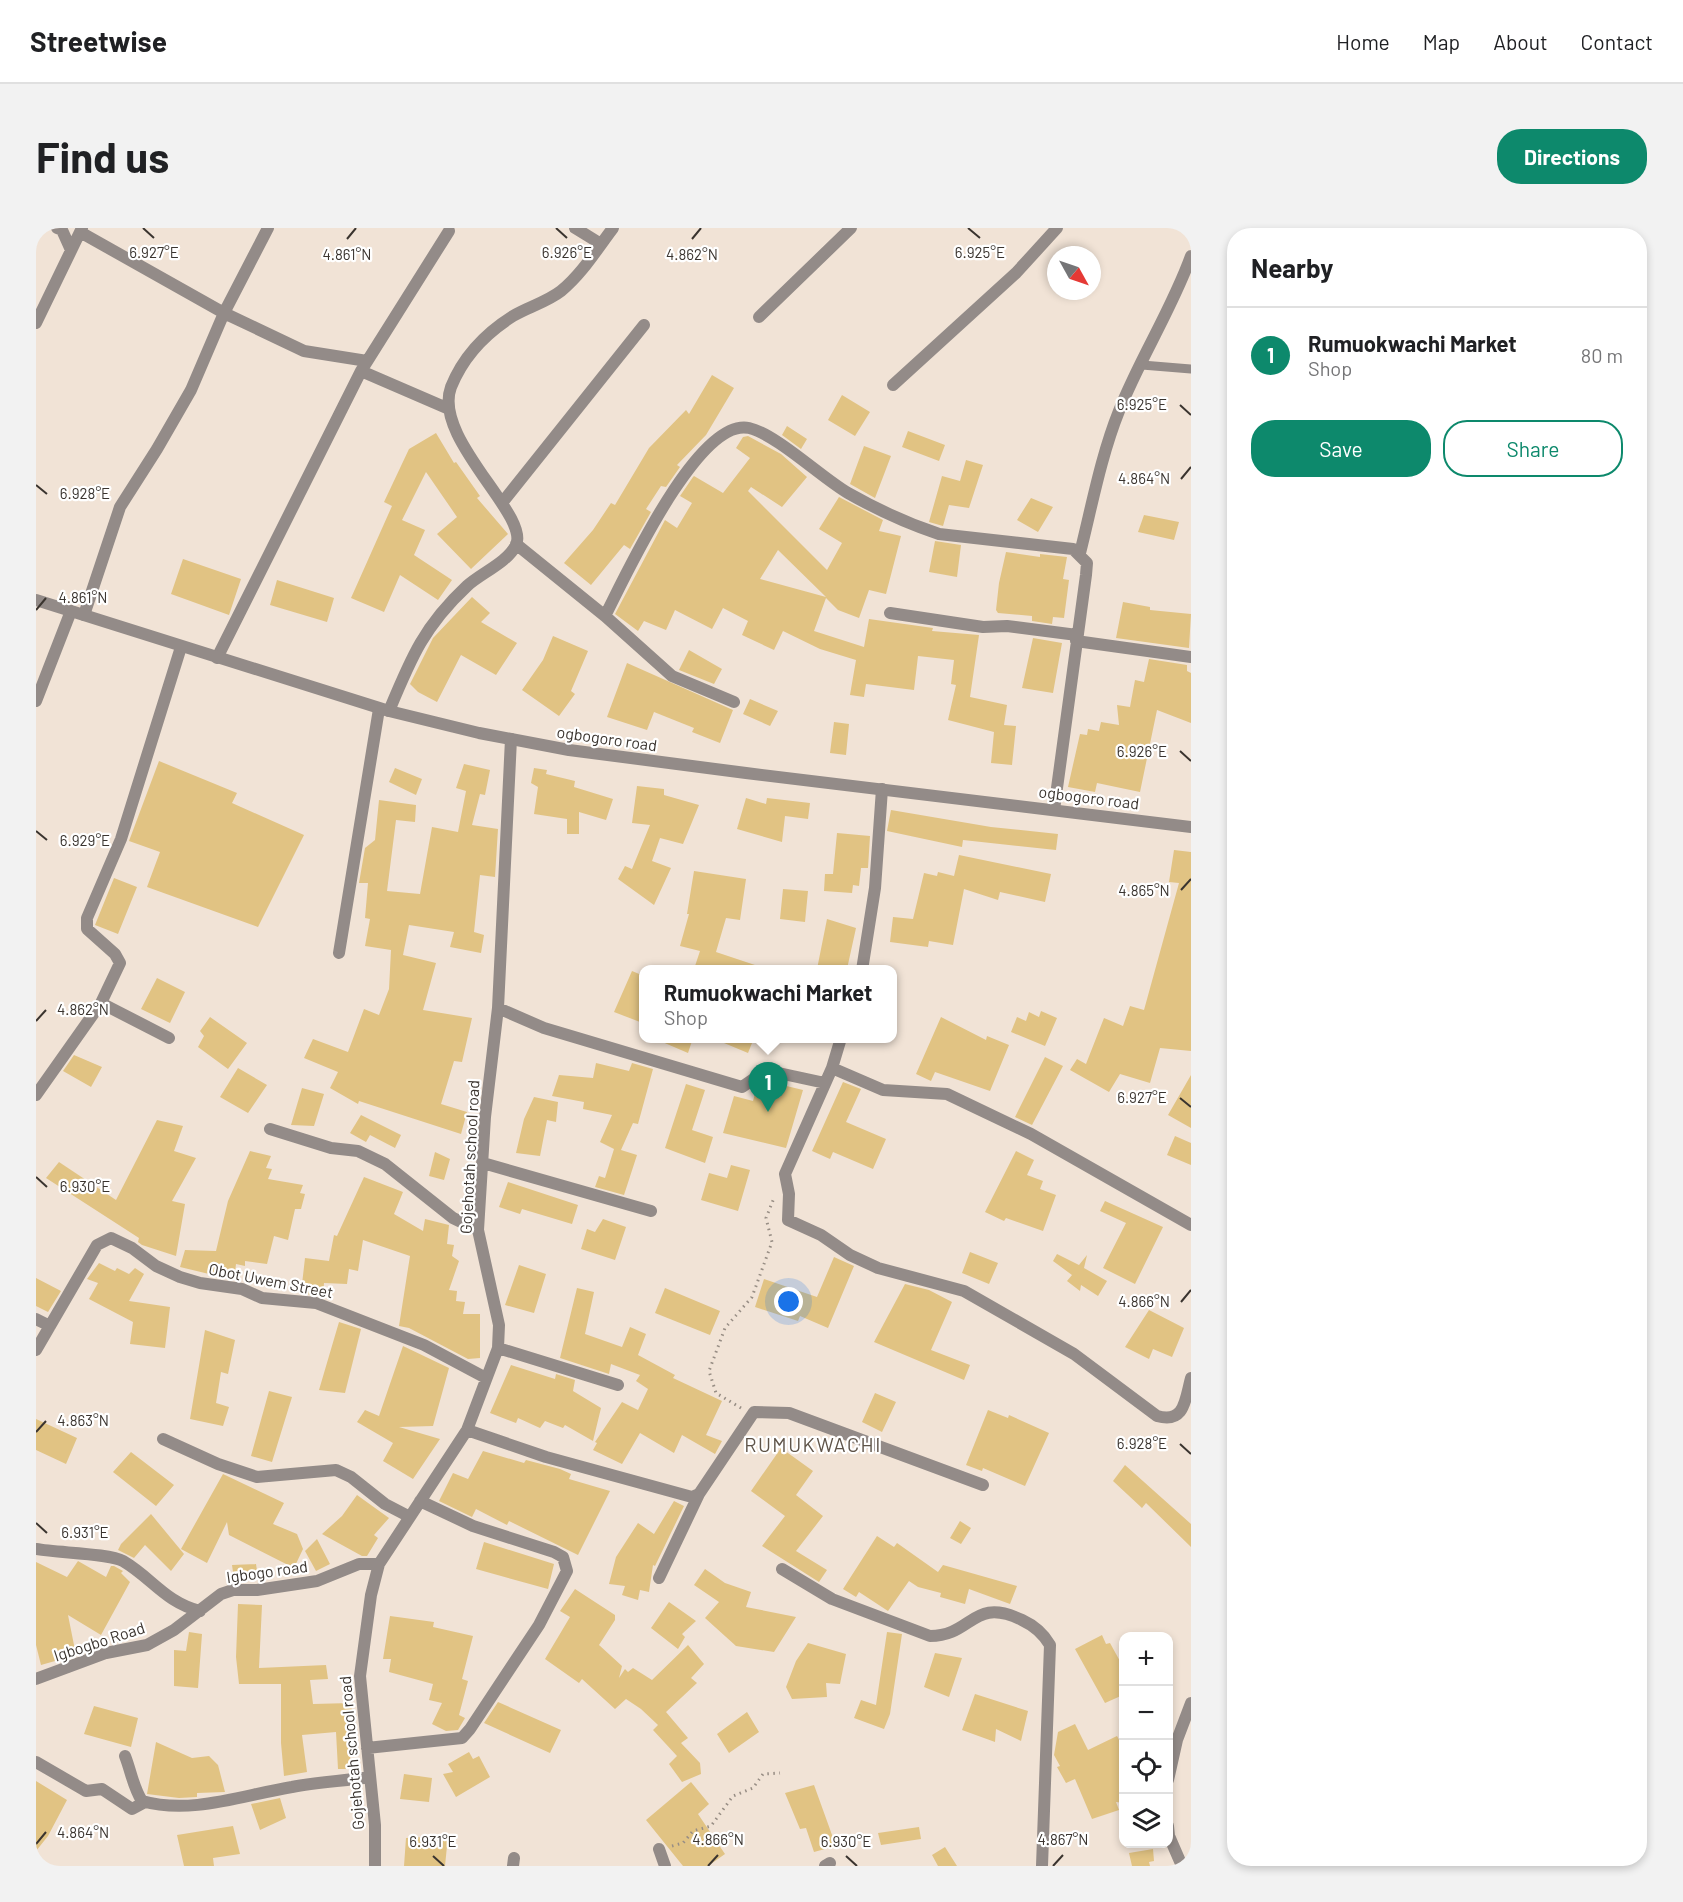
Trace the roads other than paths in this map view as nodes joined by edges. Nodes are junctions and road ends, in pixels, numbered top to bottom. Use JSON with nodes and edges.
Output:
{"nodes":[{"id":1,"x":268,"y":228,"type":"edge"},
{"id":2,"x":575,"y":228,"type":"edge"},
{"id":3,"x":613,"y":228,"type":"edge"},
{"id":4,"x":851,"y":228,"type":"edge"},
{"id":5,"x":1057,"y":228,"type":"edge"},
{"id":6,"x":70,"y":229,"type":"edge"},
{"id":7,"x":449,"y":231,"type":"dead end"},
{"id":8,"x":601,"y":244,"type":"junction"},
{"id":9,"x":1191,"y":256,"type":"edge"},
{"id":10,"x":224,"y":313,"type":"junction"},
{"id":11,"x":759,"y":316,"type":"dead end"},
{"id":12,"x":36,"y":323,"type":"edge"},
{"id":13,"x":644,"y":326,"type":"dead end"},
{"id":14,"x":1142,"y":365,"type":"junction"},
{"id":15,"x":364,"y":366,"type":"junction"},
{"id":16,"x":1191,"y":369,"type":"edge"},
{"id":17,"x":893,"y":386,"type":"dead end"},
{"id":18,"x":448,"y":409,"type":"junction"},
{"id":19,"x":502,"y":503,"type":"junction"},
{"id":20,"x":516,"y":544,"type":"junction"},
{"id":21,"x":1080,"y":553,"type":"junction"},
{"id":22,"x":36,"y":600,"type":"edge"},
{"id":23,"x":70,"y":611,"type":"junction"},
{"id":24,"x":890,"y":613,"type":"dead end"},
{"id":25,"x":84,"y":615,"type":"junction"},
{"id":26,"x":605,"y":616,"type":"junction"},
{"id":27,"x":1077,"y":638,"type":"junction"},
{"id":28,"x":181,"y":647,"type":"junction"},
{"id":29,"x":1191,"y":657,"type":"edge"},
{"id":30,"x":217,"y":658,"type":"junction"},
{"id":31,"x":36,"y":701,"type":"edge"},
{"id":32,"x":734,"y":702,"type":"dead end"},
{"id":33,"x":384,"y":710,"type":"junction"},
{"id":34,"x":511,"y":739,"type":"junction"},
{"id":35,"x":882,"y":789,"type":"junction"},
{"id":36,"x":1054,"y":810,"type":"junction"},
{"id":37,"x":1191,"y":827,"type":"edge"},
{"id":38,"x":339,"y":953,"type":"dead end"},
{"id":39,"x":863,"y":965,"type":"edge"},
{"id":40,"x":101,"y":1003,"type":"junction"},
{"id":41,"x":498,"y":1008,"type":"junction"},
{"id":42,"x":169,"y":1038,"type":"dead end"},
{"id":43,"x":840,"y":1043,"type":"edge"},
{"id":44,"x":832,"y":1068,"type":"junction"},
{"id":45,"x":825,"y":1083,"type":"junction"},
{"id":46,"x":36,"y":1095,"type":"edge"},
{"id":47,"x":270,"y":1129,"type":"dead end"},
{"id":48,"x":483,"y":1163,"type":"junction"},
{"id":49,"x":651,"y":1211,"type":"dead end"},
{"id":50,"x":1191,"y":1225,"type":"edge"},
{"id":51,"x":478,"y":1230,"type":"junction"},
{"id":52,"x":36,"y":1319,"type":"edge"},
{"id":53,"x":50,"y":1326,"type":"junction"},
{"id":54,"x":498,"y":1348,"type":"junction"},
{"id":55,"x":36,"y":1350,"type":"edge"},
{"id":56,"x":486,"y":1378,"type":"junction"},
{"id":57,"x":1191,"y":1378,"type":"edge"},
{"id":58,"x":618,"y":1385,"type":"dead end"},
{"id":59,"x":467,"y":1430,"type":"junction"},
{"id":60,"x":163,"y":1439,"type":"dead end"},
{"id":61,"x":983,"y":1485,"type":"dead end"},
{"id":62,"x":699,"y":1494,"type":"junction"},
{"id":63,"x":420,"y":1501,"type":"junction"},
{"id":64,"x":410,"y":1517,"type":"junction"},
{"id":65,"x":36,"y":1549,"type":"edge"},
{"id":66,"x":379,"y":1564,"type":"junction"},
{"id":67,"x":782,"y":1569,"type":"dead end"},
{"id":68,"x":658,"y":1578,"type":"dead end"},
{"id":69,"x":201,"y":1611,"type":"junction"},
{"id":70,"x":36,"y":1679,"type":"edge"},
{"id":71,"x":1191,"y":1702,"type":"edge"},
{"id":72,"x":367,"y":1748,"type":"junction"},
{"id":73,"x":125,"y":1756,"type":"dead end"},
{"id":74,"x":1173,"y":1758,"type":"edge"},
{"id":75,"x":36,"y":1762,"type":"edge"},
{"id":76,"x":370,"y":1777,"type":"junction"},
{"id":77,"x":145,"y":1802,"type":"junction"},
{"id":78,"x":1173,"y":1845,"type":"edge"},
{"id":79,"x":659,"y":1849,"type":"road end"},
{"id":80,"x":375,"y":1866,"type":"edge"},
{"id":81,"x":665,"y":1866,"type":"edge"},
{"id":82,"x":1042,"y":1866,"type":"edge"},
{"id":83,"x":1182,"y":1866,"type":"edge"}],
"edges":[{"from":1,"to":10,"type":"street"},
{"from":2,"to":8,"type":"street"},
{"from":3,"to":8,"type":"street"},
{"from":4,"to":11,"type":"street"},
{"from":5,"to":17,"type":"street"},
{"from":6,"to":10,"type":"street"},
{"from":6,"to":12,"type":"street"},
{"from":7,"to":15,"type":"street"},
{"from":8,"to":18,"type":"street"},
{"from":9,"to":14,"type":"street"},
{"from":10,"to":15,"type":"street"},
{"from":10,"to":25,"type":"street"},
{"from":13,"to":19,"type":"street"},
{"from":14,"to":16,"type":"lane"},
{"from":14,"to":21,"type":"street"},
{"from":15,"to":18,"type":"street"},
{"from":15,"to":30,"type":"street"},
{"from":18,"to":19,"type":"street"},
{"from":19,"to":20,"type":"street"},
{"from":20,"to":26,"type":"street"},
{"from":20,"to":33,"type":"street"},
{"from":21,"to":26,"type":"street"},
{"from":21,"to":27,"type":"street"},
{"from":22,"to":23,"type":"street","name":"ogbogoro road"},
{"from":23,"to":25,"type":"street","name":"ogbogoro road"},
{"from":23,"to":31,"type":"street"},
{"from":24,"to":27,"type":"street"},
{"from":25,"to":28,"type":"street","name":"ogbogoro road"},
{"from":26,"to":32,"type":"street"},
{"from":27,"to":29,"type":"street"},
{"from":27,"to":36,"type":"street"},
{"from":28,"to":30,"type":"street","name":"ogbogoro road"},
{"from":28,"to":40,"type":"street"},
{"from":30,"to":33,"type":"street","name":"ogbogoro road"},
{"from":33,"to":34,"type":"street","name":"ogbogoro road"},
{"from":33,"to":38,"type":"street"},
{"from":34,"to":35,"type":"street","name":"ogbogoro road"},
{"from":34,"to":41,"type":"street","name":"Gojehotah school road"},
{"from":35,"to":36,"type":"street","name":"ogbogoro road"},
{"from":35,"to":39,"type":"street"},
{"from":36,"to":37,"type":"street","name":"ogbogoro road"},
{"from":40,"to":42,"type":"street"},
{"from":40,"to":46,"type":"street"},
{"from":41,"to":45,"type":"street"},
{"from":41,"to":48,"type":"street","name":"Gojehotah school road"},
{"from":43,"to":44,"type":"street"},
{"from":44,"to":45,"type":"street"},
{"from":44,"to":50,"type":"street"},
{"from":45,"to":57,"type":"street"},
{"from":47,"to":51,"type":"street"},
{"from":48,"to":49,"type":"street"},
{"from":48,"to":51,"type":"street","name":"Gojehotah school road"},
{"from":51,"to":54,"type":"street","name":"Gojehotah school road"},
{"from":52,"to":53,"type":"street"},
{"from":53,"to":55,"type":"street","name":"Obot Uwem Street"},
{"from":53,"to":56,"type":"street","name":"Obot Uwem Street"},
{"from":54,"to":56,"type":"street","name":"Gojehotah school road"},
{"from":54,"to":58,"type":"street"},
{"from":56,"to":59,"type":"street","name":"Gojehotah school road"},
{"from":59,"to":62,"type":"street"},
{"from":59,"to":63,"type":"street","name":"Gojehotah school road"},
{"from":60,"to":64,"type":"street"},
{"from":61,"to":62,"type":"street"},
{"from":62,"to":68,"type":"street"},
{"from":63,"to":64,"type":"street","name":"Gojehotah school road"},
{"from":63,"to":72,"type":"street"},
{"from":64,"to":66,"type":"street","name":"Gojehotah school road"},
{"from":65,"to":69,"type":"street"},
{"from":66,"to":69,"type":"street","name":"Igbogo road"},
{"from":66,"to":72,"type":"street","name":"Gojehotah school road"},
{"from":67,"to":82,"type":"street"},
{"from":69,"to":70,"type":"street","name":"Igbogbo Road"},
{"from":71,"to":74,"type":"street"},
{"from":72,"to":76,"type":"street","name":"Gojehotah school road"},
{"from":73,"to":77,"type":"street"},
{"from":75,"to":77,"type":"street"},
{"from":76,"to":77,"type":"street"},
{"from":76,"to":80,"type":"street","name":"Gojehotah school road"},
{"from":78,"to":83,"type":"street"},
{"from":79,"to":81,"type":"street"}]}
